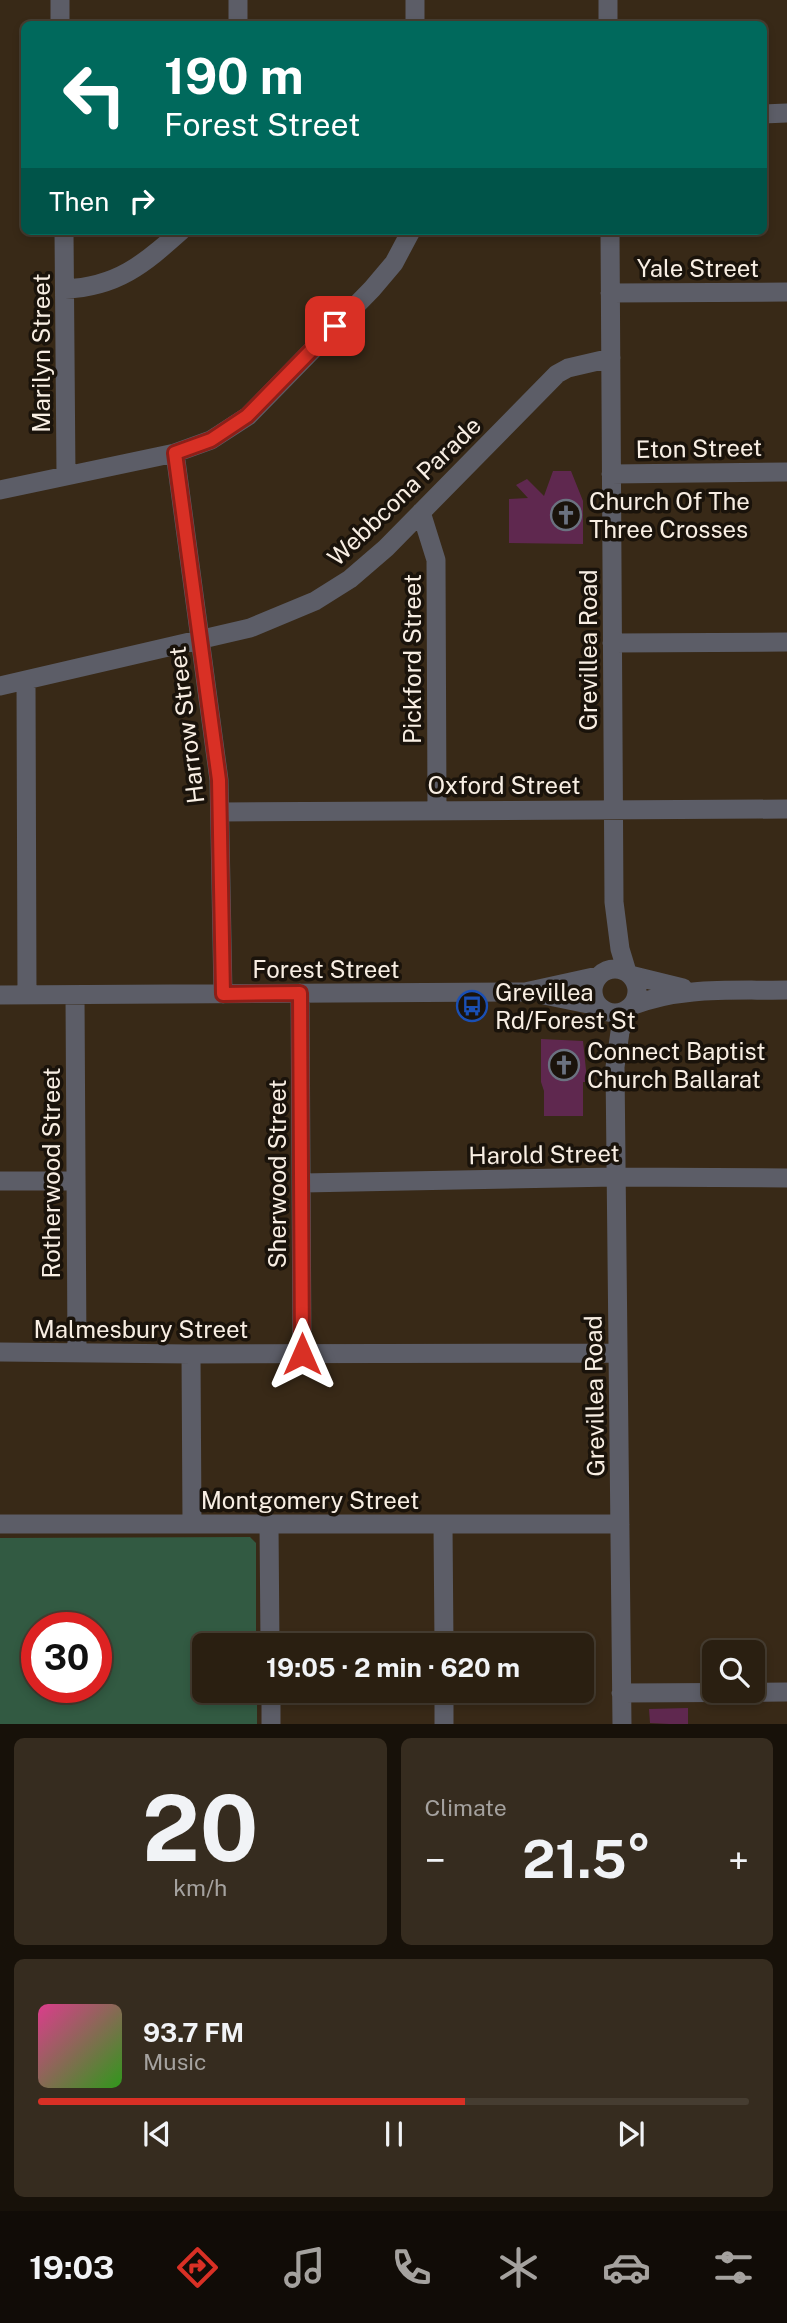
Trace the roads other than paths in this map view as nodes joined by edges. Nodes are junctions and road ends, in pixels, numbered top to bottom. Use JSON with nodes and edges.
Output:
{"nodes":[{"id":1,"x":60,"y":0,"type":"edge"},
{"id":2,"x":238,"y":0,"type":"edge"},
{"id":3,"x":415,"y":0,"type":"edge"},
{"id":4,"x":608,"y":0,"type":"edge"},
{"id":5,"x":60,"y":21,"type":"edge"},
{"id":6,"x":238,"y":21,"type":"edge"},
{"id":7,"x":415,"y":21,"type":"edge"},
{"id":8,"x":608,"y":21,"type":"edge"},
{"id":9,"x":787,"y":113,"type":"edge"},
{"id":10,"x":767,"y":114,"type":"edge"},
{"id":11,"x":64,"y":235,"type":"edge"},
{"id":12,"x":176,"y":235,"type":"edge"},
{"id":13,"x":409,"y":235,"type":"edge"},
{"id":14,"x":610,"y":235,"type":"edge"},
{"id":15,"x":65,"y":289,"type":"junction"},
{"id":16,"x":787,"y":292,"type":"edge"},
{"id":17,"x":610,"y":293,"type":"junction"},
{"id":18,"x":611,"y":366,"type":"junction"},
{"id":19,"x":175,"y":453,"type":"junction"},
{"id":20,"x":787,"y":471,"type":"edge"},
{"id":21,"x":611,"y":474,"type":"junction"},
{"id":22,"x":66,"y":475,"type":"junction"},
{"id":23,"x":0,"y":490,"type":"edge"},
{"id":24,"x":421,"y":512,"type":"junction"},
{"id":25,"x":201,"y":640,"type":"junction"},
{"id":26,"x":787,"y":642,"type":"edge"},
{"id":27,"x":612,"y":643,"type":"junction"},
{"id":28,"x":26,"y":680,"type":"junction"},
{"id":29,"x":0,"y":686,"type":"edge"},
{"id":30,"x":613,"y":809,"type":"junction"},
{"id":31,"x":787,"y":809,"type":"edge"},
{"id":32,"x":437,"y":810,"type":"junction"},
{"id":33,"x":221,"y":812,"type":"junction"},
{"id":34,"x":614,"y":902,"type":"junction"},
{"id":35,"x":629,"y":974,"type":"junction"},
{"id":36,"x":600,"y":975,"type":"junction"},
{"id":37,"x":787,"y":990,"type":"edge"},
{"id":38,"x":701,"y":991,"type":"junction"},
{"id":39,"x":526,"y":992,"type":"junction"},
{"id":40,"x":300,"y":993,"type":"junction"},
{"id":41,"x":223,"y":994,"type":"junction"},
{"id":42,"x":0,"y":995,"type":"edge"},
{"id":43,"x":27,"y":995,"type":"junction"},
{"id":44,"x":75,"y":995,"type":"junction"},
{"id":45,"x":600,"y":1008,"type":"junction"},
{"id":46,"x":629,"y":1008,"type":"junction"},
{"id":47,"x":615,"y":1066,"type":"junction"},
{"id":48,"x":615,"y":1177,"type":"junction"},
{"id":49,"x":787,"y":1178,"type":"edge"},
{"id":50,"x":0,"y":1181,"type":"edge"},
{"id":51,"x":75,"y":1181,"type":"junction"},
{"id":52,"x":303,"y":1183,"type":"junction"},
{"id":53,"x":0,"y":1352,"type":"edge"},
{"id":54,"x":77,"y":1352,"type":"junction"},
{"id":55,"x":618,"y":1353,"type":"junction"},
{"id":56,"x":191,"y":1354,"type":"junction"},
{"id":57,"x":302,"y":1354,"type":"junction"},
{"id":58,"x":0,"y":1524,"type":"edge"},
{"id":59,"x":192,"y":1524,"type":"junction"},
{"id":60,"x":270,"y":1524,"type":"junction"},
{"id":61,"x":620,"y":1524,"type":"junction"},
{"id":62,"x":443,"y":1525,"type":"junction"},
{"id":63,"x":270,"y":1633,"type":"edge"},
{"id":64,"x":444,"y":1633,"type":"edge"},
{"id":65,"x":787,"y":1692,"type":"edge"},
{"id":66,"x":621,"y":1693,"type":"junction"},
{"id":67,"x":271,"y":1703,"type":"edge"},
{"id":68,"x":444,"y":1703,"type":"edge"},
{"id":69,"x":271,"y":1724,"type":"edge"},
{"id":70,"x":444,"y":1724,"type":"edge"},
{"id":71,"x":622,"y":1724,"type":"edge"}],
"edges":[{"from":1,"to":5,"type":"street"},
{"from":2,"to":6,"type":"street"},
{"from":3,"to":7,"type":"street"},
{"from":4,"to":8,"type":"street"},
{"from":9,"to":10,"type":"street"},
{"from":11,"to":15,"type":"street","name":"Marilyn Street"},
{"from":12,"to":15,"type":"street"},
{"from":13,"to":19,"type":"street"},
{"from":14,"to":17,"type":"street","name":"Grevillea Road"},
{"from":15,"to":22,"type":"street","name":"Marilyn Street"},
{"from":16,"to":17,"type":"street","name":"Yale Street"},
{"from":17,"to":18,"type":"street","name":"Grevillea Road"},
{"from":18,"to":21,"type":"street","name":"Grevillea Road"},
{"from":18,"to":24,"type":"street","name":"Webbcona Parade"},
{"from":19,"to":22,"type":"street"},
{"from":19,"to":25,"type":"street","name":"Harrow Street"},
{"from":20,"to":21,"type":"street","name":"Eton Street"},
{"from":21,"to":27,"type":"street","name":"Grevillea Road"},
{"from":22,"to":23,"type":"street"},
{"from":24,"to":25,"type":"street","name":"Webbcona Parade"},
{"from":24,"to":32,"type":"street","name":"Pickford Street"},
{"from":25,"to":28,"type":"street","name":"Webbcona Parade"},
{"from":25,"to":33,"type":"street","name":"Harrow Street"},
{"from":26,"to":27,"type":"street"},
{"from":27,"to":30,"type":"street","name":"Grevillea Road"},
{"from":28,"to":29,"type":"street","name":"Webbcona Parade"},
{"from":28,"to":43,"type":"street"},
{"from":30,"to":31,"type":"street","name":"Oxford Street"},
{"from":30,"to":32,"type":"street","name":"Oxford Street"},
{"from":30,"to":34,"type":"street","name":"Grevillea Road"},
{"from":32,"to":33,"type":"street","name":"Oxford Street"},
{"from":33,"to":41,"type":"street","name":"Harrow Street"},
{"from":34,"to":35,"type":"street","name":"Grevillea Road"},
{"from":34,"to":36,"type":"street","name":"Grevillea Road"},
{"from":35,"to":36,"type":"street"},
{"from":35,"to":38,"type":"street"},
{"from":35,"to":46,"type":"street","name":"Grevillea Road"},
{"from":36,"to":39,"type":"street"},
{"from":36,"to":45,"type":"street","name":"Grevillea Road"},
{"from":37,"to":38,"type":"street"},
{"from":38,"to":46,"type":"street"},
{"from":39,"to":40,"type":"street","name":"Forest Street"},
{"from":39,"to":45,"type":"street"},
{"from":40,"to":41,"type":"street","name":"Forest Street"},
{"from":40,"to":52,"type":"street","name":"Sherwood Street"},
{"from":41,"to":44,"type":"street","name":"Forest Street"},
{"from":42,"to":43,"type":"street","name":"Forest Street"},
{"from":43,"to":44,"type":"street","name":"Forest Street"},
{"from":44,"to":51,"type":"street","name":"Rotherwood Street"},
{"from":45,"to":46,"type":"street"},
{"from":45,"to":47,"type":"street","name":"Grevillea Road"},
{"from":46,"to":47,"type":"street","name":"Grevillea Road"},
{"from":47,"to":48,"type":"street","name":"Grevillea Road"},
{"from":48,"to":49,"type":"street","name":"Harold Street"},
{"from":48,"to":52,"type":"street","name":"Harold Street"},
{"from":48,"to":55,"type":"street","name":"Grevillea Road"},
{"from":50,"to":51,"type":"street"},
{"from":51,"to":54,"type":"street","name":"Rotherwood Street"},
{"from":52,"to":57,"type":"street","name":"Sherwood Street"},
{"from":53,"to":54,"type":"street","name":"Malmesbury Street"},
{"from":54,"to":56,"type":"street","name":"Malmesbury Street"},
{"from":55,"to":57,"type":"street","name":"Malmesbury Street"},
{"from":55,"to":61,"type":"street","name":"Grevillea Road"},
{"from":56,"to":57,"type":"street","name":"Malmesbury Street"},
{"from":56,"to":59,"type":"street"},
{"from":58,"to":59,"type":"street","name":"Montgomery Street"},
{"from":59,"to":60,"type":"street","name":"Montgomery Street"},
{"from":60,"to":62,"type":"street","name":"Montgomery Street"},
{"from":60,"to":63,"type":"street"},
{"from":61,"to":62,"type":"street","name":"Montgomery Street"},
{"from":61,"to":66,"type":"street","name":"Grevillea Road"},
{"from":62,"to":64,"type":"street"},
{"from":65,"to":66,"type":"street"},
{"from":66,"to":71,"type":"street","name":"Grevillea Road"},
{"from":67,"to":69,"type":"street"},
{"from":68,"to":70,"type":"street"}]}
